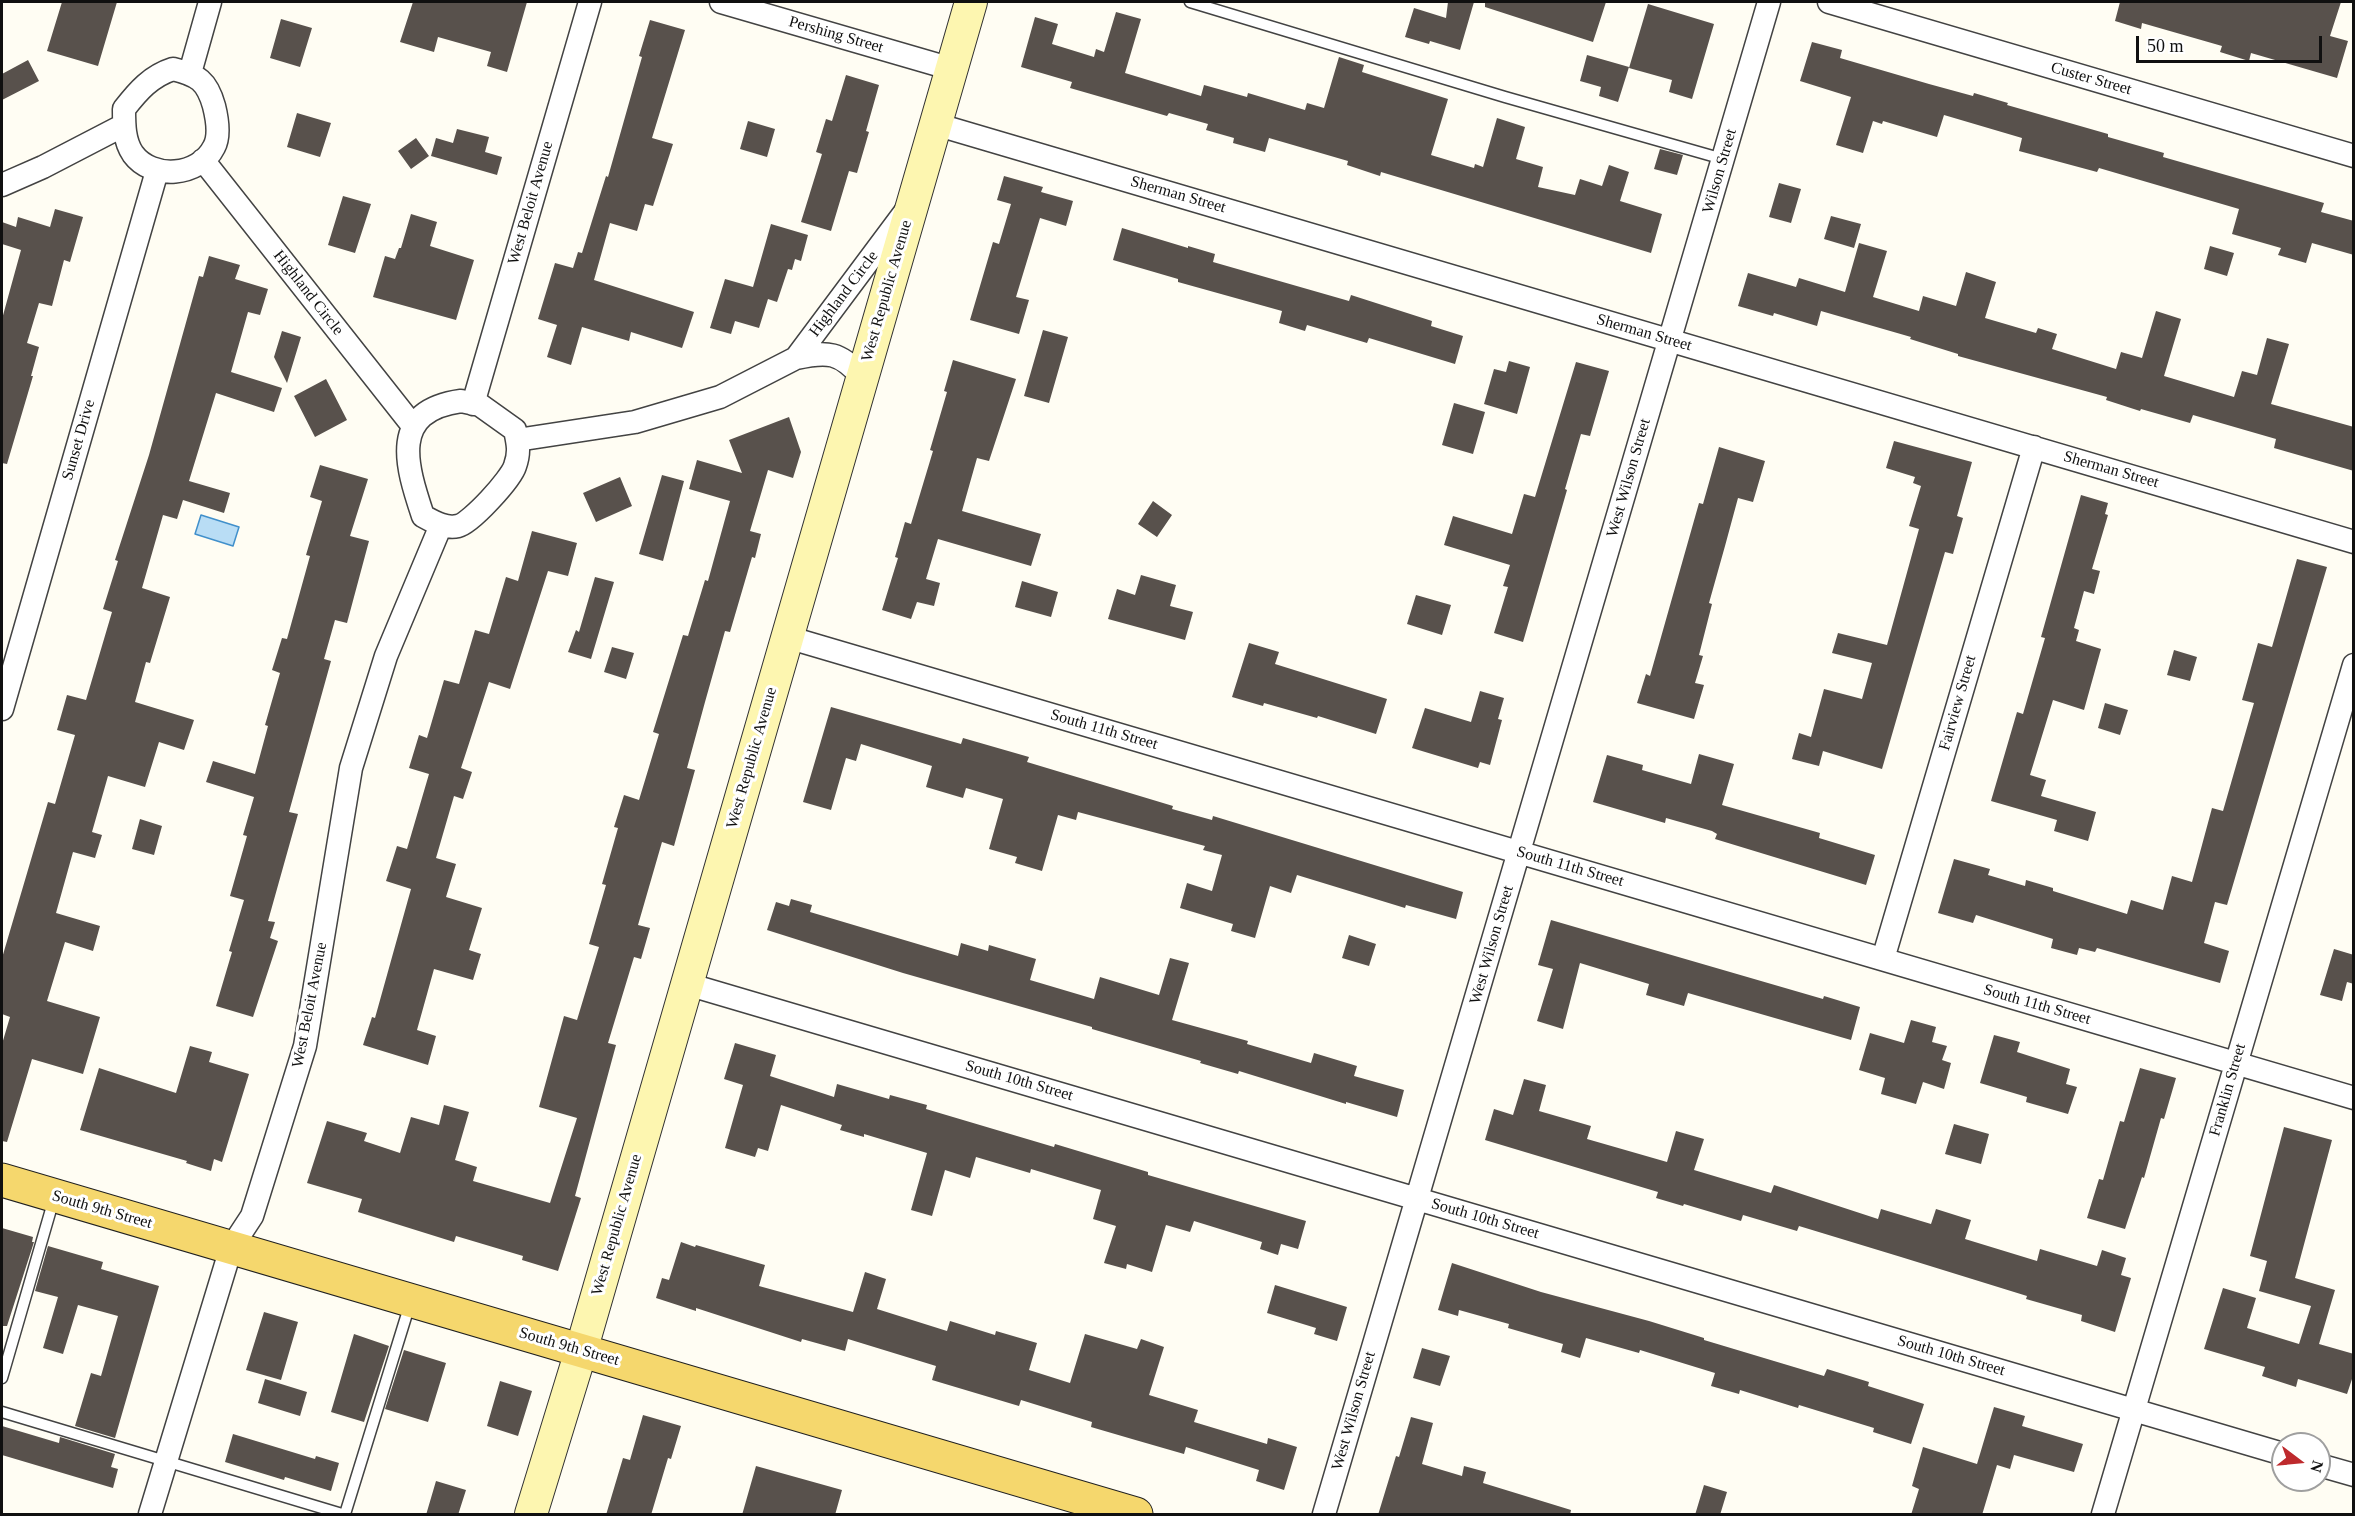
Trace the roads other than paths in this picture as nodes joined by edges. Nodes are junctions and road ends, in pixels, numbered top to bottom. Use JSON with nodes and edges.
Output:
{"nodes":[{"id":1,"x":210,"y":2,"type":"edge"},
{"id":2,"x":590,"y":2,"type":"edge"},
{"id":3,"x":721,"y":2,"type":"edge"},
{"id":4,"x":1190,"y":2,"type":"edge"},
{"id":5,"x":1769,"y":2,"type":"edge"},
{"id":6,"x":1829,"y":2,"type":"edge"},
{"id":7,"x":964,"y":8,"type":"edge"},
{"id":8,"x":952,"y":69,"type":"junction"},
{"id":9,"x":190,"y":73,"type":"junction"},
{"id":10,"x":935,"y":124,"type":"junction"},
{"id":11,"x":124,"y":125,"type":"junction"},
{"id":12,"x":2354,"y":156,"type":"edge"},
{"id":13,"x":1723,"y":159,"type":"junction"},
{"id":14,"x":203,"y":160,"type":"junction"},
{"id":15,"x":157,"y":171,"type":"junction"},
{"id":16,"x":2,"y":185,"type":"edge"},
{"id":17,"x":913,"y":201,"type":"junction"},
{"id":18,"x":1670,"y":340,"type":"junction"},
{"id":19,"x":796,"y":358,"type":"junction"},
{"id":20,"x":862,"y":377,"type":"junction"},
{"id":21,"x":473,"y":404,"type":"junction"},
{"id":22,"x":413,"y":426,"type":"junction"},
{"id":23,"x":518,"y":440,"type":"junction"},
{"id":24,"x":2034,"y":447,"type":"junction"},
{"id":25,"x":441,"y":525,"type":"junction"},
{"id":26,"x":2354,"y":542,"type":"edge"},
{"id":27,"x":788,"y":637,"type":"junction"},
{"id":28,"x":2354,"y":665,"type":"edge"},
{"id":29,"x":2,"y":709,"type":"edge"},
{"id":30,"x":1519,"y":852,"type":"junction"},
{"id":31,"x":1883,"y":959,"type":"junction"},
{"id":32,"x":687,"y":984,"type":"junction"},
{"id":33,"x":2236,"y":1063,"type":"junction"},
{"id":34,"x":2354,"y":1098,"type":"edge"},
{"id":35,"x":2,"y":1180,"type":"edge"},
{"id":36,"x":55,"y":1196,"type":"junction"},
{"id":37,"x":1417,"y":1199,"type":"junction"},
{"id":38,"x":231,"y":1248,"type":"junction"},
{"id":39,"x":411,"y":1301,"type":"junction"},
{"id":40,"x":581,"y":1351,"type":"junction"},
{"id":41,"x":2,"y":1378,"type":"edge"},
{"id":42,"x":2134,"y":1410,"type":"junction"},
{"id":43,"x":2,"y":1412,"type":"edge"},
{"id":44,"x":2271,"y":1450,"type":"edge"},
{"id":45,"x":166,"y":1462,"type":"junction"},
{"id":46,"x":2331,"y":1468,"type":"edge"},
{"id":47,"x":2354,"y":1475,"type":"edge"},
{"id":48,"x":150,"y":1515,"type":"edge"},
{"id":49,"x":343,"y":1515,"type":"edge"},
{"id":50,"x":531,"y":1515,"type":"edge"},
{"id":51,"x":1136,"y":1515,"type":"edge"},
{"id":52,"x":1324,"y":1515,"type":"edge"},
{"id":53,"x":2103,"y":1515,"type":"edge"}],
"edges":[{"from":1,"to":9,"type":"street"},
{"from":2,"to":21,"type":"street","name":"West Beloit Avenue"},
{"from":3,"to":8,"type":"street","name":"Pershing Street"},
{"from":4,"to":13,"type":"lane"},
{"from":5,"to":13,"type":"street","name":"Wilson Street"},
{"from":6,"to":12,"type":"street","name":"Custer Street"},
{"from":7,"to":8,"type":"street","name":"West Republic Avenue"},
{"from":8,"to":10,"type":"street","name":"West Republic Avenue"},
{"from":9,"to":11,"type":"street"},
{"from":9,"to":14,"type":"street"},
{"from":10,"to":17,"type":"street","name":"West Republic Avenue"},
{"from":10,"to":18,"type":"street","name":"Sherman Street"},
{"from":11,"to":15,"type":"street"},
{"from":11,"to":16,"type":"street"},
{"from":13,"to":18,"type":"street","name":"Wilson Street"},
{"from":14,"to":15,"type":"street"},
{"from":14,"to":22,"type":"street","name":"Highland Circle"},
{"from":15,"to":29,"type":"street","name":"Sunset Drive"},
{"from":17,"to":19,"type":"street","name":"Highland Circle"},
{"from":17,"to":20,"type":"street","name":"West Republic Avenue"},
{"from":18,"to":24,"type":"street","name":"Sherman Street"},
{"from":18,"to":30,"type":"street","name":"West Wilson Street"},
{"from":19,"to":20,"type":"street","name":"Highland Circle"},
{"from":19,"to":23,"type":"street","name":"Highland Circle"},
{"from":20,"to":27,"type":"street","name":"West Republic Avenue"},
{"from":21,"to":22,"type":"street"},
{"from":21,"to":23,"type":"street"},
{"from":22,"to":25,"type":"street"},
{"from":23,"to":25,"type":"street"},
{"from":24,"to":26,"type":"street","name":"Sherman Street"},
{"from":24,"to":31,"type":"street","name":"Fairview Street"},
{"from":25,"to":38,"type":"street","name":"West Beloit Avenue"},
{"from":27,"to":30,"type":"street","name":"South 11th Street"},
{"from":27,"to":32,"type":"street","name":"West Republic Avenue"},
{"from":28,"to":33,"type":"street","name":"Franklin Street"},
{"from":30,"to":31,"type":"street","name":"South 11th Street"},
{"from":30,"to":37,"type":"street","name":"West Wilson Street"},
{"from":31,"to":33,"type":"street","name":"South 11th Street"},
{"from":32,"to":37,"type":"street","name":"South 10th Street"},
{"from":32,"to":40,"type":"street","name":"West Republic Avenue"},
{"from":33,"to":34,"type":"street","name":"South 11th Street"},
{"from":33,"to":42,"type":"street","name":"Franklin Street"},
{"from":35,"to":36,"type":"main road","name":"South 9th Street"},
{"from":36,"to":38,"type":"main road","name":"South 9th Street"},
{"from":36,"to":41,"type":"lane"},
{"from":37,"to":42,"type":"street","name":"South 10th Street"},
{"from":37,"to":52,"type":"street","name":"West Wilson Street"},
{"from":38,"to":39,"type":"main road","name":"South 9th Street"},
{"from":38,"to":45,"type":"street","name":"West Beloit Avenue"},
{"from":39,"to":40,"type":"main road","name":"South 9th Street"},
{"from":39,"to":49,"type":"lane"},
{"from":40,"to":50,"type":"street","name":"West Republic Avenue"},
{"from":40,"to":51,"type":"main road","name":"South 9th Street"},
{"from":42,"to":44,"type":"street","name":"South 10th Street"},
{"from":42,"to":53,"type":"street","name":"Franklin Street"},
{"from":43,"to":45,"type":"lane"},
{"from":45,"to":48,"type":"street","name":"West Beloit Avenue"},
{"from":45,"to":49,"type":"lane"},
{"from":46,"to":47,"type":"street"}]}
